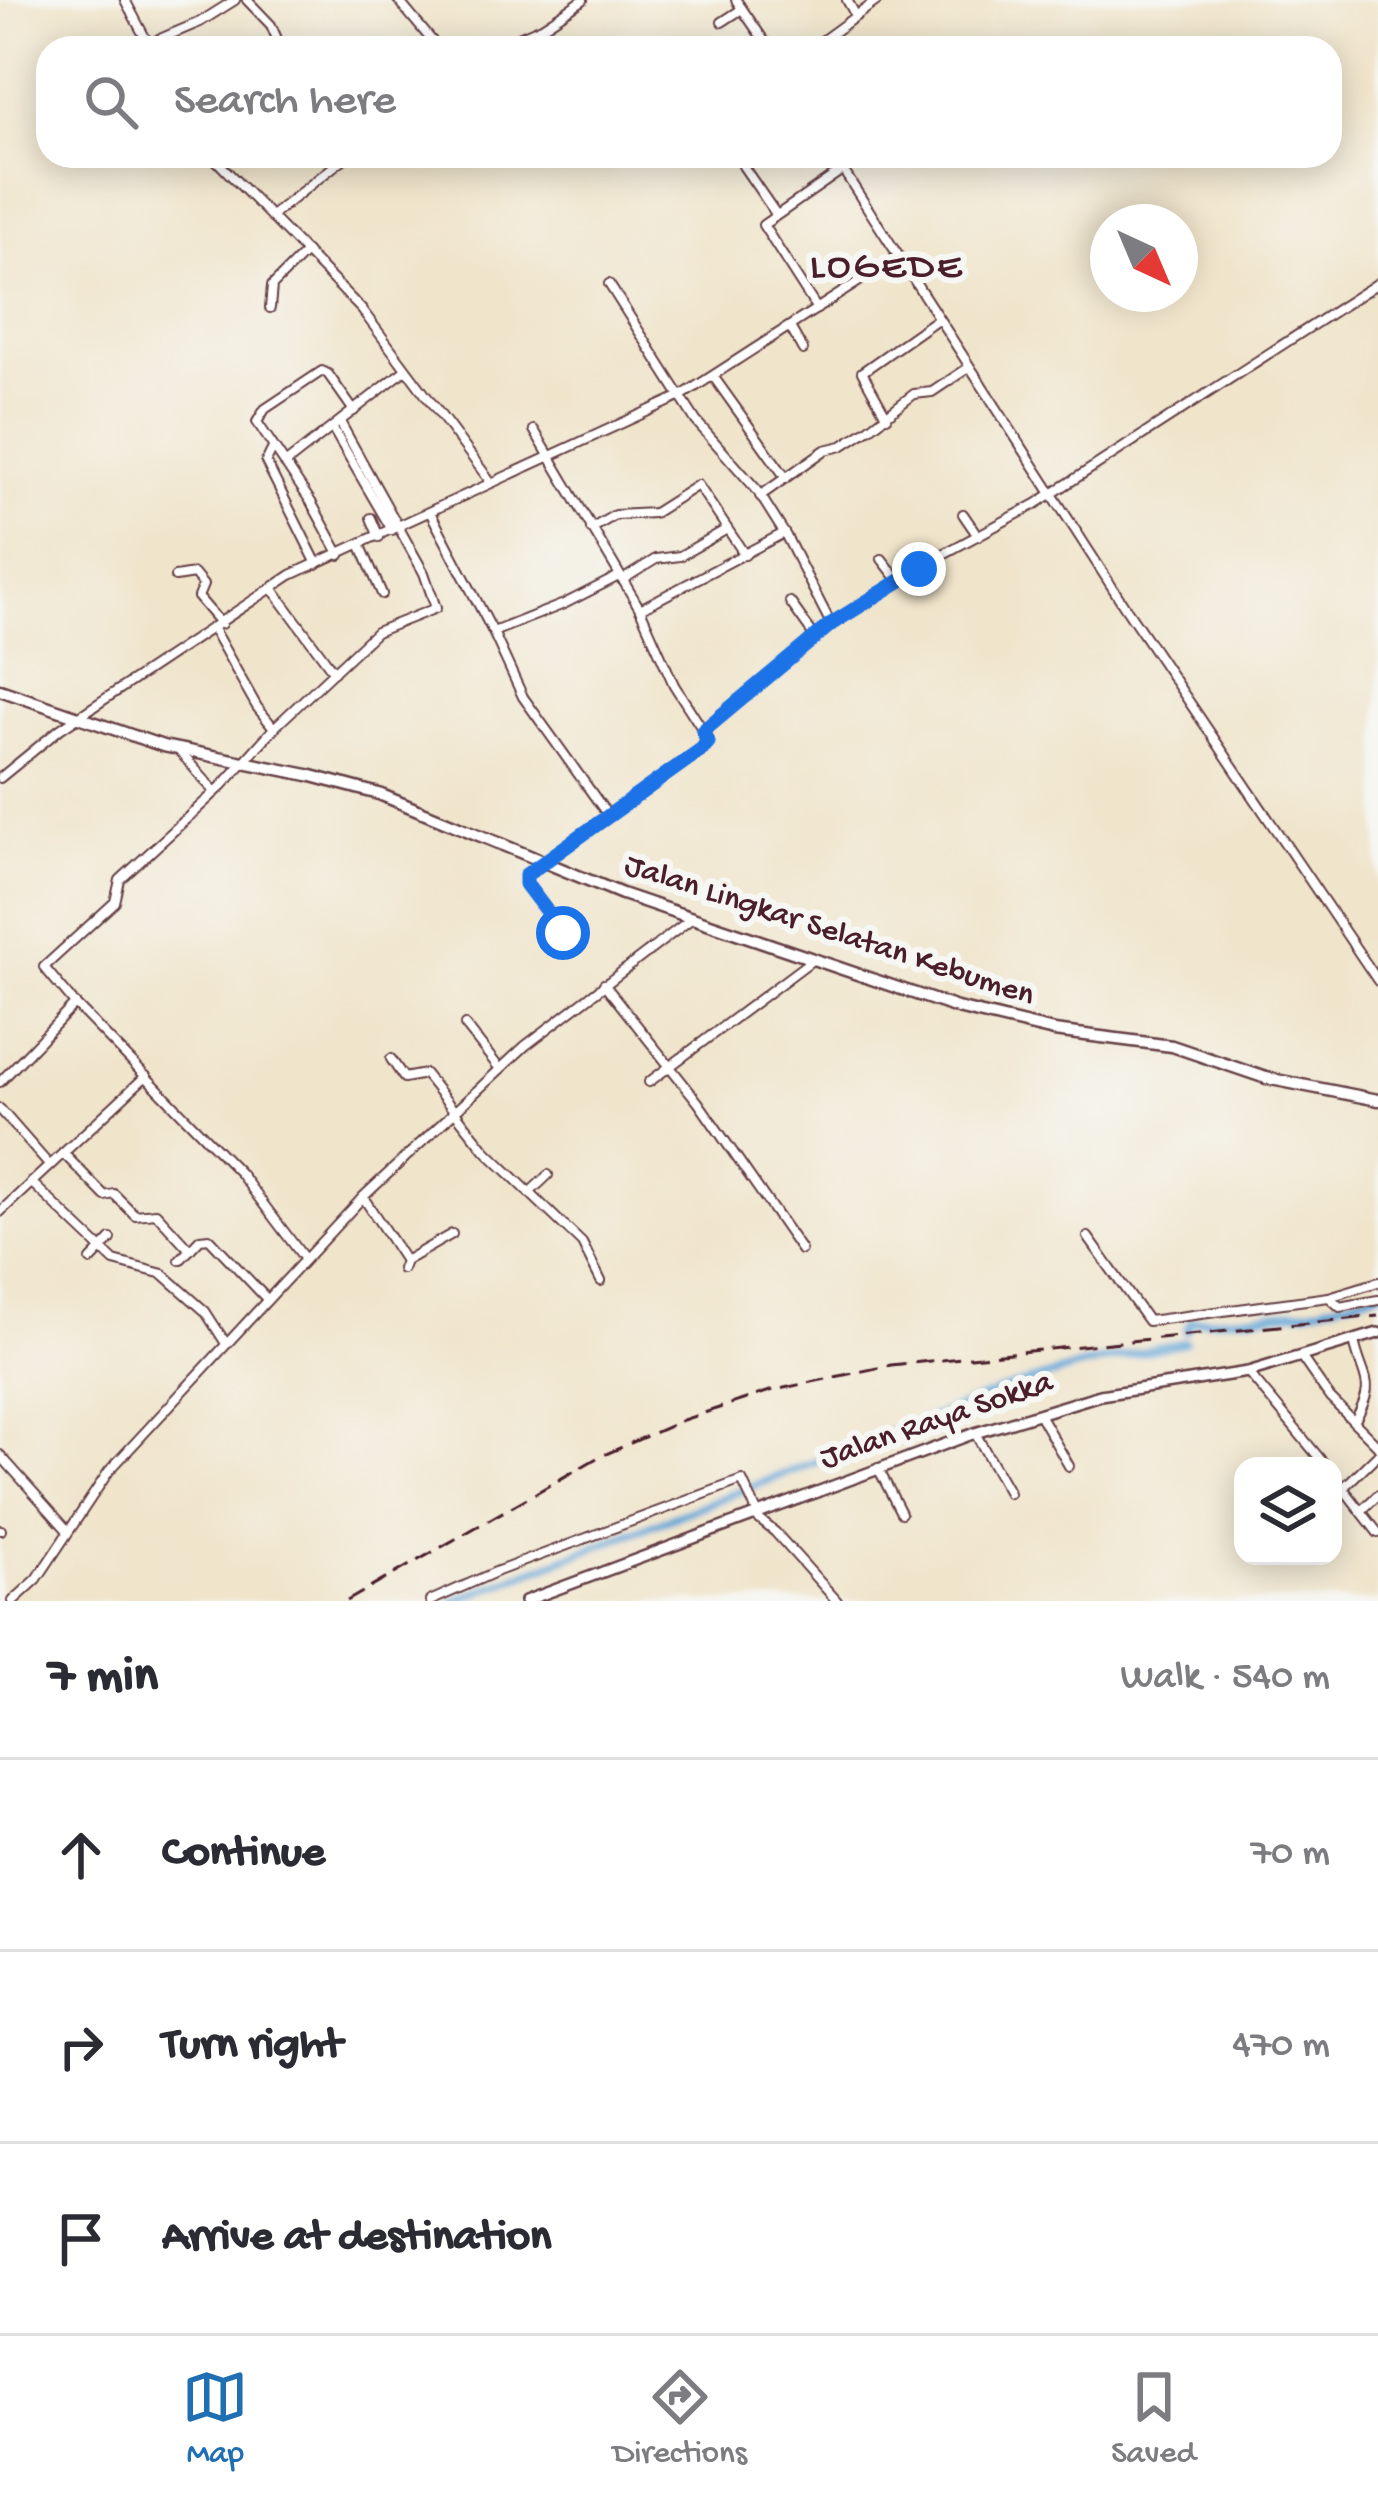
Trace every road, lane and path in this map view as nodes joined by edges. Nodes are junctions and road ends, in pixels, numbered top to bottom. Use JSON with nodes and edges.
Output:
{"nodes":[{"id":1,"x":124,"y":0,"type":"edge"},
{"id":2,"x":236,"y":0,"type":"edge"},
{"id":3,"x":247,"y":0,"type":"edge"},
{"id":4,"x":398,"y":0,"type":"edge"},
{"id":5,"x":583,"y":0,"type":"edge"},
{"id":6,"x":847,"y":0,"type":"edge"},
{"id":7,"x":878,"y":0,"type":"edge"},
{"id":8,"x":739,"y":5,"type":"edge"},
{"id":9,"x":856,"y":16,"type":"junction"},
{"id":10,"x":722,"y":22,"type":"dead end"},
{"id":11,"x":144,"y":36,"type":"edge"},
{"id":12,"x":170,"y":36,"type":"edge"},
{"id":13,"x":276,"y":36,"type":"edge"},
{"id":14,"x":428,"y":36,"type":"edge"},
{"id":15,"x":521,"y":36,"type":"edge"},
{"id":16,"x":761,"y":36,"type":"edge"},
{"id":17,"x":828,"y":36,"type":"edge"},
{"id":18,"x":224,"y":168,"type":"edge"},
{"id":19,"x":331,"y":168,"type":"edge"},
{"id":20,"x":744,"y":168,"type":"edge"},
{"id":21,"x":842,"y":170,"type":"joint"},
{"id":22,"x":776,"y":214,"type":"junction"},
{"id":23,"x":271,"y":216,"type":"junction"},
{"id":24,"x":306,"y":252,"type":"junction"},
{"id":25,"x":897,"y":257,"type":"junction"},
{"id":26,"x":1378,"y":283,"type":"edge"},
{"id":27,"x":609,"y":284,"type":"dead end"},
{"id":28,"x":270,"y":308,"type":"dead end"},
{"id":29,"x":817,"y":310,"type":"junction"},
{"id":30,"x":936,"y":320,"type":"junction"},
{"id":31,"x":790,"y":327,"type":"junction"},
{"id":32,"x":803,"y":350,"type":"dead end"},
{"id":33,"x":968,"y":368,"type":"junction"},
{"id":34,"x":404,"y":371,"type":"junction"},
{"id":35,"x":713,"y":376,"type":"junction"},
{"id":36,"x":681,"y":396,"type":"junction"},
{"id":37,"x":355,"y":411,"type":"junction"},
{"id":38,"x":886,"y":417,"type":"junction"},
{"id":39,"x":337,"y":425,"type":"junction"},
{"id":40,"x":534,"y":430,"type":"dead end"},
{"id":41,"x":273,"y":448,"type":"junction"},
{"id":42,"x":550,"y":457,"type":"junction"},
{"id":43,"x":285,"y":464,"type":"junction"},
{"id":44,"x":786,"y":478,"type":"junction"},
{"id":45,"x":490,"y":481,"type":"junction"},
{"id":46,"x":1052,"y":493,"type":"junction"},
{"id":47,"x":760,"y":496,"type":"junction"},
{"id":48,"x":430,"y":512,"type":"junction"},
{"id":49,"x":963,"y":514,"type":"dead end"},
{"id":50,"x":371,"y":518,"type":"dead end"},
{"id":51,"x":396,"y":528,"type":"junction"},
{"id":52,"x":591,"y":529,"type":"junction"},
{"id":53,"x":728,"y":529,"type":"junction"},
{"id":54,"x":784,"y":533,"type":"junction"},
{"id":55,"x":978,"y":536,"type":"junction"},
{"id":56,"x":379,"y":537,"type":"junction"},
{"id":57,"x":361,"y":546,"type":"junction"},
{"id":58,"x":340,"y":554,"type":"junction"},
{"id":59,"x":745,"y":555,"type":"junction"},
{"id":60,"x":883,"y":560,"type":"dead end"},
{"id":61,"x":316,"y":564,"type":"junction"},
{"id":62,"x":175,"y":577,"type":"dead end"},
{"id":63,"x":620,"y":578,"type":"junction"},
{"id":64,"x":898,"y":581,"type":"junction"},
{"id":65,"x":272,"y":587,"type":"junction"},
{"id":66,"x":382,"y":594,"type":"dead end"},
{"id":67,"x":790,"y":602,"type":"dead end"},
{"id":68,"x":640,"y":609,"type":"junction"},
{"id":69,"x":831,"y":624,"type":"junction"},
{"id":70,"x":216,"y":626,"type":"junction"},
{"id":71,"x":493,"y":632,"type":"junction"},
{"id":72,"x":815,"y":637,"type":"junction"},
{"id":73,"x":334,"y":671,"type":"junction"},
{"id":74,"x":0,"y":690,"type":"edge"},
{"id":75,"x":76,"y":718,"type":"junction"},
{"id":76,"x":274,"y":728,"type":"junction"},
{"id":77,"x":703,"y":731,"type":"junction"},
{"id":78,"x":179,"y":751,"type":"junction"},
{"id":79,"x":241,"y":764,"type":"junction"},
{"id":80,"x":0,"y":778,"type":"edge"},
{"id":81,"x":215,"y":791,"type":"junction"},
{"id":82,"x":608,"y":814,"type":"junction"},
{"id":83,"x":544,"y":863,"type":"junction"},
{"id":84,"x":691,"y":919,"type":"junction"},
{"id":85,"x":563,"y":933,"type":"dead end"},
{"id":86,"x":814,"y":959,"type":"junction"},
{"id":87,"x":1378,"y":981,"type":"edge"},
{"id":88,"x":604,"y":984,"type":"junction"},
{"id":89,"x":75,"y":1004,"type":"junction"},
{"id":90,"x":465,"y":1025,"type":"dead end"},
{"id":91,"x":391,"y":1059,"type":"dead end"},
{"id":92,"x":672,"y":1068,"type":"junction"},
{"id":93,"x":500,"y":1069,"type":"junction"},
{"id":94,"x":146,"y":1076,"type":"junction"},
{"id":95,"x":0,"y":1082,"type":"edge"},
{"id":96,"x":649,"y":1082,"type":"dead end"},
{"id":97,"x":1378,"y":1100,"type":"edge"},
{"id":98,"x":0,"y":1109,"type":"edge"},
{"id":99,"x":454,"y":1110,"type":"junction"},
{"id":100,"x":63,"y":1153,"type":"junction"},
{"id":101,"x":50,"y":1165,"type":"junction"},
{"id":102,"x":548,"y":1175,"type":"dead end"},
{"id":103,"x":32,"y":1183,"type":"junction"},
{"id":104,"x":529,"y":1193,"type":"junction"},
{"id":105,"x":362,"y":1197,"type":"junction"},
{"id":106,"x":0,"y":1212,"type":"edge"},
{"id":107,"x":452,"y":1234,"type":"dead end"},
{"id":108,"x":1088,"y":1237,"type":"dead end"},
{"id":109,"x":111,"y":1239,"type":"dead end"},
{"id":110,"x":101,"y":1250,"type":"junction"},
{"id":111,"x":190,"y":1250,"type":"junction"},
{"id":112,"x":801,"y":1250,"type":"dead end"},
{"id":113,"x":304,"y":1258,"type":"junction"},
{"id":114,"x":91,"y":1260,"type":"dead end"},
{"id":115,"x":179,"y":1260,"type":"dead end"},
{"id":116,"x":601,"y":1281,"type":"dead end"},
{"id":117,"x":1378,"y":1282,"type":"edge"},
{"id":118,"x":266,"y":1298,"type":"junction"},
{"id":119,"x":1378,"y":1300,"type":"edge"},
{"id":120,"x":1333,"y":1301,"type":"junction"},
{"id":121,"x":1378,"y":1334,"type":"edge"},
{"id":122,"x":225,"y":1342,"type":"junction"},
{"id":123,"x":1354,"y":1342,"type":"junction"},
{"id":124,"x":1302,"y":1358,"type":"junction"},
{"id":125,"x":1248,"y":1372,"type":"junction"},
{"id":126,"x":1039,"y":1414,"type":"junction"},
{"id":127,"x":1354,"y":1422,"type":"junction"},
{"id":128,"x":975,"y":1433,"type":"junction"},
{"id":129,"x":1378,"y":1450,"type":"edge"},
{"id":130,"x":0,"y":1455,"type":"edge"},
{"id":131,"x":1318,"y":1457,"type":"edge"},
{"id":132,"x":1069,"y":1466,"type":"dead end"},
{"id":133,"x":878,"y":1468,"type":"junction"},
{"id":134,"x":1343,"y":1488,"type":"joint"},
{"id":135,"x":1009,"y":1493,"type":"dead end"},
{"id":136,"x":1378,"y":1495,"type":"edge"},
{"id":137,"x":1361,"y":1511,"type":"junction"},
{"id":138,"x":901,"y":1513,"type":"dead end"},
{"id":139,"x":756,"y":1515,"type":"junction"},
{"id":140,"x":68,"y":1531,"type":"junction"},
{"id":141,"x":1378,"y":1533,"type":"edge"},
{"id":142,"x":13,"y":1601,"type":"edge"},
{"id":143,"x":430,"y":1601,"type":"edge"},
{"id":144,"x":525,"y":1601,"type":"edge"},
{"id":145,"x":837,"y":1601,"type":"edge"}],
"edges":[{"from":1,"to":11,"type":"street"},
{"from":2,"to":12,"type":"street"},
{"from":3,"to":13,"type":"street"},
{"from":4,"to":14,"type":"street"},
{"from":5,"to":15,"type":"street"},
{"from":6,"to":9,"type":"street"},
{"from":7,"to":9,"type":"street"},
{"from":8,"to":10,"type":"street"},
{"from":8,"to":16,"type":"street"},
{"from":9,"to":17,"type":"street"},
{"from":18,"to":23,"type":"street"},
{"from":19,"to":23,"type":"street"},
{"from":20,"to":22,"type":"street"},
{"from":21,"to":22,"type":"street"},
{"from":21,"to":25,"type":"street"},
{"from":22,"to":29,"type":"street"},
{"from":23,"to":24,"type":"street"},
{"from":24,"to":28,"type":"street"},
{"from":24,"to":34,"type":"street"},
{"from":25,"to":29,"type":"street"},
{"from":25,"to":30,"type":"street"},
{"from":26,"to":46,"type":"street"},
{"from":27,"to":36,"type":"street"},
{"from":29,"to":31,"type":"street"},
{"from":30,"to":33,"type":"street"},
{"from":30,"to":38,"type":"street"},
{"from":31,"to":32,"type":"street"},
{"from":31,"to":35,"type":"street"},
{"from":33,"to":38,"type":"street"},
{"from":33,"to":46,"type":"street"},
{"from":34,"to":37,"type":"street"},
{"from":34,"to":45,"type":"street"},
{"from":35,"to":36,"type":"street"},
{"from":35,"to":44,"type":"street"},
{"from":36,"to":42,"type":"street"},
{"from":36,"to":47,"type":"street"},
{"from":37,"to":39,"type":"street"},
{"from":37,"to":41,"type":"street"},
{"from":38,"to":44,"type":"street"},
{"from":39,"to":43,"type":"street"},
{"from":39,"to":51,"type":"street"},
{"from":40,"to":42,"type":"street"},
{"from":41,"to":43,"type":"street"},
{"from":41,"to":61,"type":"street"},
{"from":42,"to":45,"type":"street"},
{"from":42,"to":52,"type":"street"},
{"from":43,"to":58,"type":"street"},
{"from":44,"to":47,"type":"street"},
{"from":45,"to":48,"type":"street"},
{"from":46,"to":55,"type":"street"},
{"from":46,"to":87,"type":"street"},
{"from":47,"to":54,"type":"street"},
{"from":48,"to":51,"type":"street"},
{"from":48,"to":71,"type":"street"},
{"from":49,"to":55,"type":"street"},
{"from":50,"to":56,"type":"street"},
{"from":51,"to":56,"type":"street"},
{"from":51,"to":73,"type":"street"},
{"from":52,"to":53,"type":"street"},
{"from":52,"to":63,"type":"street"},
{"from":53,"to":59,"type":"street"},
{"from":53,"to":63,"type":"street"},
{"from":54,"to":59,"type":"street"},
{"from":54,"to":69,"type":"street"},
{"from":55,"to":64,"type":"street"},
{"from":56,"to":57,"type":"street"},
{"from":57,"to":58,"type":"street"},
{"from":57,"to":66,"type":"street"},
{"from":58,"to":61,"type":"street"},
{"from":59,"to":68,"type":"street"},
{"from":60,"to":64,"type":"street"},
{"from":61,"to":65,"type":"street"},
{"from":62,"to":70,"type":"street"},
{"from":63,"to":68,"type":"street"},
{"from":63,"to":71,"type":"street"},
{"from":64,"to":69,"type":"street"},
{"from":65,"to":70,"type":"street"},
{"from":65,"to":73,"type":"street"},
{"from":67,"to":72,"type":"street"},
{"from":68,"to":77,"type":"street"},
{"from":69,"to":72,"type":"street"},
{"from":70,"to":75,"type":"street"},
{"from":70,"to":76,"type":"street"},
{"from":71,"to":82,"type":"street"},
{"from":72,"to":77,"type":"street"},
{"from":73,"to":76,"type":"street"},
{"from":74,"to":75,"type":"highway","name":"Jalan Lingkar Selatan Kebumen"},
{"from":75,"to":78,"type":"highway","name":"Jalan Lingkar Selatan Kebumen"},
{"from":75,"to":80,"type":"street"},
{"from":76,"to":79,"type":"street"},
{"from":77,"to":82,"type":"street"},
{"from":78,"to":79,"type":"highway","name":"Jalan Lingkar Selatan Kebumen"},
{"from":78,"to":81,"type":"street"},
{"from":79,"to":81,"type":"street"},
{"from":79,"to":83,"type":"highway","name":"Jalan Lingkar Selatan Kebumen"},
{"from":81,"to":89,"type":"street"},
{"from":82,"to":83,"type":"street"},
{"from":83,"to":84,"type":"highway","name":"Jalan Lingkar Selatan Kebumen"},
{"from":83,"to":85,"type":"street"},
{"from":84,"to":86,"type":"highway","name":"Jalan Lingkar Selatan Kebumen"},
{"from":84,"to":88,"type":"street"},
{"from":86,"to":92,"type":"street"},
{"from":86,"to":97,"type":"highway","name":"Jalan Lingkar Selatan Kebumen"},
{"from":88,"to":92,"type":"street"},
{"from":88,"to":93,"type":"street"},
{"from":89,"to":94,"type":"street"},
{"from":89,"to":95,"type":"street"},
{"from":90,"to":93,"type":"street"},
{"from":91,"to":99,"type":"street"},
{"from":92,"to":96,"type":"street"},
{"from":92,"to":112,"type":"street"},
{"from":93,"to":99,"type":"street"},
{"from":94,"to":100,"type":"street"},
{"from":94,"to":113,"type":"street"},
{"from":98,"to":101,"type":"street"},
{"from":99,"to":104,"type":"street"},
{"from":99,"to":105,"type":"street"},
{"from":100,"to":101,"type":"street"},
{"from":100,"to":111,"type":"street"},
{"from":101,"to":103,"type":"street"},
{"from":102,"to":104,"type":"street"},
{"from":103,"to":106,"type":"street"},
{"from":103,"to":110,"type":"street"},
{"from":104,"to":116,"type":"street"},
{"from":105,"to":107,"type":"street"},
{"from":105,"to":113,"type":"street"},
{"from":108,"to":120,"type":"street"},
{"from":109,"to":110,"type":"street"},
{"from":110,"to":114,"type":"street"},
{"from":110,"to":122,"type":"street"},
{"from":111,"to":115,"type":"street"},
{"from":111,"to":118,"type":"street"},
{"from":113,"to":118,"type":"street"},
{"from":117,"to":120,"type":"street"},
{"from":118,"to":122,"type":"street"},
{"from":119,"to":120,"type":"street"},
{"from":121,"to":123,"type":"main road","name":"Jalan Raya Sokka"},
{"from":122,"to":140,"type":"street"},
{"from":123,"to":124,"type":"main road","name":"Jalan Raya Sokka"},
{"from":123,"to":127,"type":"street"},
{"from":124,"to":125,"type":"main road","name":"Jalan Raya Sokka"},
{"from":124,"to":127,"type":"street"},
{"from":125,"to":126,"type":"main road","name":"Jalan Raya Sokka"},
{"from":125,"to":131,"type":"street"},
{"from":126,"to":128,"type":"main road","name":"Jalan Raya Sokka"},
{"from":126,"to":132,"type":"street"},
{"from":127,"to":129,"type":"street"},
{"from":128,"to":133,"type":"main road","name":"Jalan Raya Sokka"},
{"from":128,"to":135,"type":"street"},
{"from":129,"to":134,"type":"street"},
{"from":130,"to":140,"type":"street"},
{"from":133,"to":138,"type":"street"},
{"from":133,"to":139,"type":"main road","name":"Jalan Raya Sokka"},
{"from":134,"to":137,"type":"street"},
{"from":136,"to":137,"type":"street"},
{"from":137,"to":141,"type":"street"},
{"from":139,"to":143,"type":"street"},
{"from":139,"to":144,"type":"main road","name":"Jalan Raya Sokka"},
{"from":139,"to":145,"type":"street"},
{"from":140,"to":142,"type":"street"}]}
